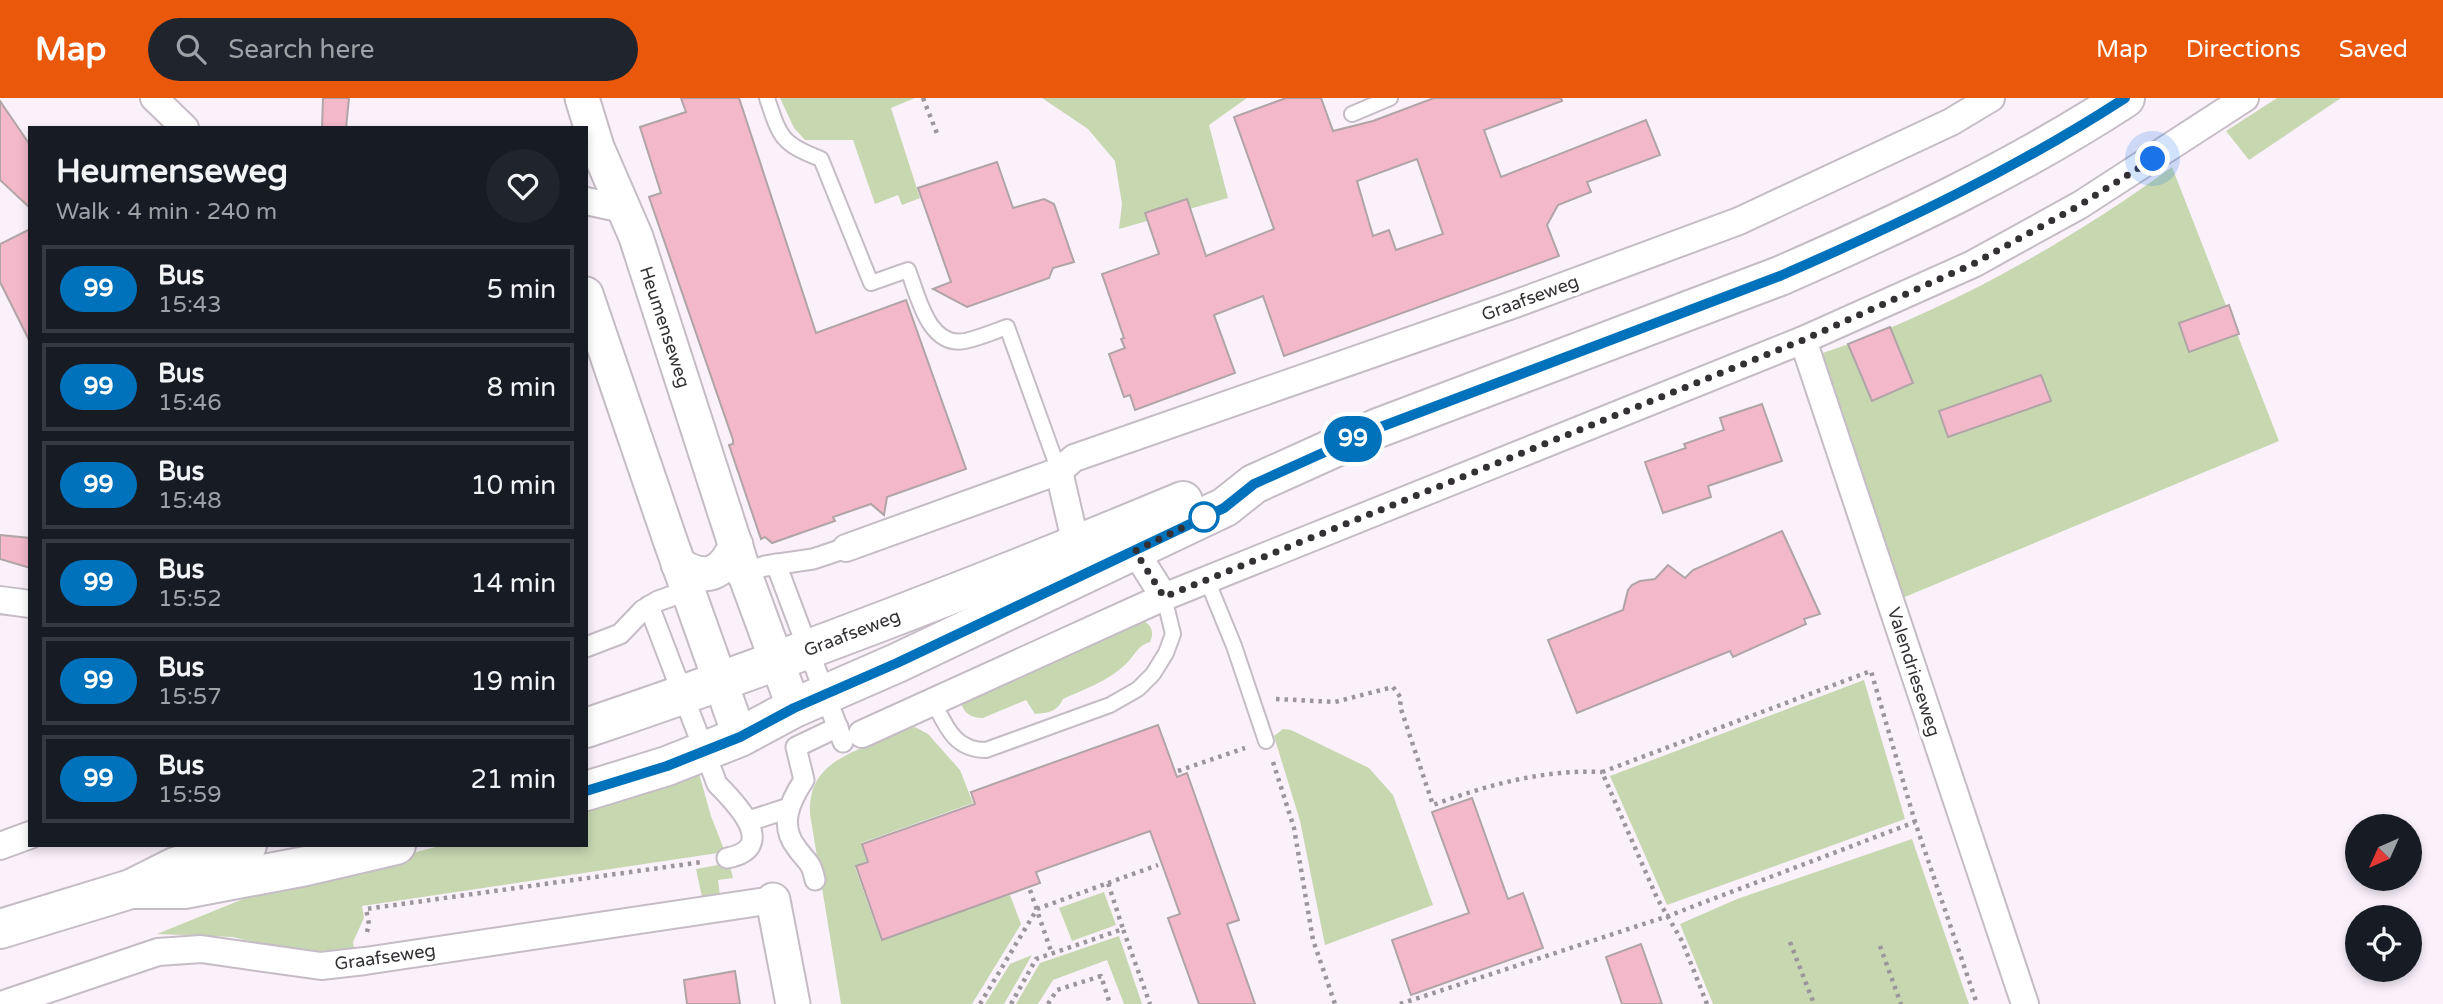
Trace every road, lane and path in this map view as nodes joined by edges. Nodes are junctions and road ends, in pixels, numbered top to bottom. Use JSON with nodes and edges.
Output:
{"nodes":[{"id":1,"x":154,"y":98,"type":"edge"},
{"id":2,"x":582,"y":98,"type":"edge"},
{"id":3,"x":766,"y":98,"type":"edge"},
{"id":4,"x":923,"y":98,"type":"edge"},
{"id":5,"x":1390,"y":98,"type":"edge"},
{"id":6,"x":1991,"y":98,"type":"edge"},
{"id":7,"x":2125,"y":98,"type":"edge"},
{"id":8,"x":2245,"y":98,"type":"edge"},
{"id":9,"x":1352,"y":114,"type":"dead end"},
{"id":10,"x":183,"y":126,"type":"edge"},
{"id":11,"x":938,"y":136,"type":"dead end"},
{"id":12,"x":597,"y":147,"type":"junction"},
{"id":13,"x":588,"y":174,"type":"edge"},
{"id":14,"x":588,"y":201,"type":"edge"},
{"id":15,"x":623,"y":209,"type":"junction"},
{"id":16,"x":588,"y":300,"type":"edge"},
{"id":17,"x":1803,"y":340,"type":"junction"},
{"id":18,"x":1059,"y":471,"type":"junction"},
{"id":19,"x":1254,"y":484,"type":"junction"},
{"id":20,"x":1076,"y":545,"type":"junction"},
{"id":21,"x":846,"y":548,"type":"joint"},
{"id":22,"x":1135,"y":551,"type":"junction"},
{"id":23,"x":740,"y":558,"type":"junction"},
{"id":24,"x":776,"y":564,"type":"junction"},
{"id":25,"x":683,"y":577,"type":"junction"},
{"id":26,"x":1207,"y":580,"type":"junction"},
{"id":27,"x":1164,"y":597,"type":"junction"},
{"id":28,"x":0,"y":600,"type":"edge"},
{"id":29,"x":28,"y":604,"type":"edge"},
{"id":30,"x":649,"y":606,"type":"junction"},
{"id":31,"x":588,"y":646,"type":"edge"},
{"id":32,"x":793,"y":656,"type":"junction"},
{"id":33,"x":720,"y":682,"type":"junction"},
{"id":34,"x":684,"y":695,"type":"junction"},
{"id":35,"x":1251,"y":695,"type":"junction"},
{"id":36,"x":933,"y":701,"type":"junction"},
{"id":37,"x":833,"y":721,"type":"junction"},
{"id":38,"x":588,"y":727,"type":"edge"},
{"id":39,"x":740,"y":737,"type":"junction"},
{"id":40,"x":1266,"y":741,"type":"junction"},
{"id":41,"x":704,"y":751,"type":"junction"},
{"id":42,"x":1178,"y":771,"type":"dead end"},
{"id":43,"x":1602,"y":772,"type":"junction"},
{"id":44,"x":588,"y":790,"type":"edge"},
{"id":45,"x":789,"y":808,"type":"junction"},
{"id":46,"x":749,"y":821,"type":"junction"},
{"id":47,"x":1915,"y":822,"type":"junction"},
{"id":48,"x":28,"y":836,"type":"edge"},
{"id":49,"x":0,"y":846,"type":"edge"},
{"id":50,"x":240,"y":847,"type":"edge"},
{"id":51,"x":387,"y":847,"type":"edge"},
{"id":52,"x":727,"y":858,"type":"joint"},
{"id":53,"x":1158,"y":865,"type":"dead end"},
{"id":54,"x":815,"y":880,"type":"dead end"},
{"id":55,"x":1108,"y":883,"type":"junction"},
{"id":56,"x":131,"y":889,"type":"junction"},
{"id":57,"x":1030,"y":890,"type":"dead end"},
{"id":58,"x":773,"y":900,"type":"joint"},
{"id":59,"x":1037,"y":909,"type":"junction"},
{"id":60,"x":1668,"y":916,"type":"junction"},
{"id":61,"x":0,"y":929,"type":"edge"},
{"id":62,"x":1123,"y":929,"type":"junction"},
{"id":63,"x":1790,"y":942,"type":"dead end"},
{"id":64,"x":1880,"y":946,"type":"dead end"},
{"id":65,"x":1052,"y":954,"type":"junction"},
{"id":66,"x":365,"y":961,"type":"junction"},
{"id":67,"x":4,"y":1004,"type":"edge"},
{"id":68,"x":793,"y":1004,"type":"edge"},
{"id":69,"x":980,"y":1004,"type":"edge"},
{"id":70,"x":1011,"y":1004,"type":"edge"},
{"id":71,"x":1048,"y":1004,"type":"edge"},
{"id":72,"x":1110,"y":1004,"type":"edge"},
{"id":73,"x":1150,"y":1004,"type":"edge"},
{"id":74,"x":1335,"y":1004,"type":"edge"},
{"id":75,"x":1399,"y":1004,"type":"edge"},
{"id":76,"x":1707,"y":1004,"type":"edge"},
{"id":77,"x":1814,"y":1004,"type":"edge"},
{"id":78,"x":1902,"y":1004,"type":"edge"},
{"id":79,"x":1977,"y":1004,"type":"edge"},
{"id":80,"x":2025,"y":1004,"type":"edge"}],
"edges":[{"from":1,"to":10,"type":"street"},
{"from":2,"to":12,"type":"street","name":"Heumenseweg"},
{"from":3,"to":18,"type":"lane"},
{"from":4,"to":11,"type":"path"},
{"from":5,"to":9,"type":"lane"},
{"from":6,"to":18,"type":"street","name":"Graafseweg"},
{"from":7,"to":19,"type":"main road","name":"Graafseweg"},
{"from":8,"to":17,"type":"street","name":"Graafseweg"},
{"from":12,"to":13,"type":"street"},
{"from":12,"to":15,"type":"street","name":"Heumenseweg"},
{"from":14,"to":15,"type":"street"},
{"from":15,"to":23,"type":"street","name":"Heumenseweg"},
{"from":16,"to":25,"type":"street"},
{"from":17,"to":26,"type":"street","name":"Graafseweg"},
{"from":17,"to":80,"type":"street","name":"Valendrieseweg"},
{"from":18,"to":20,"type":"street"},
{"from":18,"to":21,"type":"street","name":"Graafseweg"},
{"from":19,"to":20,"type":"main road","name":"Graafseweg"},
{"from":19,"to":22,"type":"main road","name":"Graafseweg"},
{"from":20,"to":32,"type":"main road","name":"Graafseweg"},
{"from":21,"to":24,"type":"street","name":"Graafseweg"},
{"from":22,"to":27,"type":"street"},
{"from":22,"to":37,"type":"main road","name":"Graafseweg"},
{"from":23,"to":24,"type":"street","name":"Graafseweg"},
{"from":23,"to":25,"type":"street"},
{"from":23,"to":32,"type":"street","name":"Heumenseweg"},
{"from":24,"to":32,"type":"street"},
{"from":25,"to":30,"type":"street"},
{"from":25,"to":33,"type":"street"},
{"from":26,"to":27,"type":"street","name":"Graafseweg"},
{"from":26,"to":35,"type":"lane"},
{"from":27,"to":36,"type":"street","name":"Graafseweg"},
{"from":27,"to":36,"type":"lane"},
{"from":28,"to":29,"type":"street"},
{"from":30,"to":31,"type":"street"},
{"from":30,"to":34,"type":"street"},
{"from":32,"to":33,"type":"main road","name":"Graafseweg"},
{"from":32,"to":37,"type":"street","name":"Heumenseweg"},
{"from":33,"to":34,"type":"main road","name":"Graafseweg"},
{"from":33,"to":39,"type":"street"},
{"from":34,"to":38,"type":"main road","name":"Graafseweg"},
{"from":34,"to":41,"type":"street"},
{"from":35,"to":40,"type":"lane"},
{"from":35,"to":43,"type":"path"},
{"from":36,"to":37,"type":"street","name":"Graafseweg"},
{"from":37,"to":39,"type":"main road","name":"Graafseweg"},
{"from":37,"to":45,"type":"street"},
{"from":39,"to":41,"type":"main road","name":"Graafseweg"},
{"from":40,"to":42,"type":"path"},
{"from":40,"to":74,"type":"path"},
{"from":41,"to":44,"type":"main road","name":"Graafseweg"},
{"from":41,"to":46,"type":"street"},
{"from":43,"to":47,"type":"path"},
{"from":43,"to":60,"type":"path"},
{"from":45,"to":46,"type":"street"},
{"from":45,"to":54,"type":"street"},
{"from":46,"to":52,"type":"street"},
{"from":47,"to":60,"type":"path"},
{"from":47,"to":79,"type":"path"},
{"from":48,"to":49,"type":"street"},
{"from":50,"to":56,"type":"main road"},
{"from":51,"to":56,"type":"main road"},
{"from":52,"to":66,"type":"path"},
{"from":53,"to":55,"type":"path"},
{"from":55,"to":59,"type":"path"},
{"from":55,"to":62,"type":"path"},
{"from":56,"to":61,"type":"main road"},
{"from":57,"to":59,"type":"path"},
{"from":58,"to":66,"type":"street","name":"Graafseweg"},
{"from":58,"to":68,"type":"street"},
{"from":59,"to":65,"type":"path"},
{"from":59,"to":69,"type":"path"},
{"from":60,"to":75,"type":"path"},
{"from":60,"to":76,"type":"path"},
{"from":62,"to":65,"type":"path"},
{"from":62,"to":73,"type":"path"},
{"from":63,"to":77,"type":"path"},
{"from":64,"to":78,"type":"path"},
{"from":65,"to":70,"type":"path"},
{"from":66,"to":67,"type":"street","name":"Graafseweg"},
{"from":71,"to":72,"type":"path"}]}
